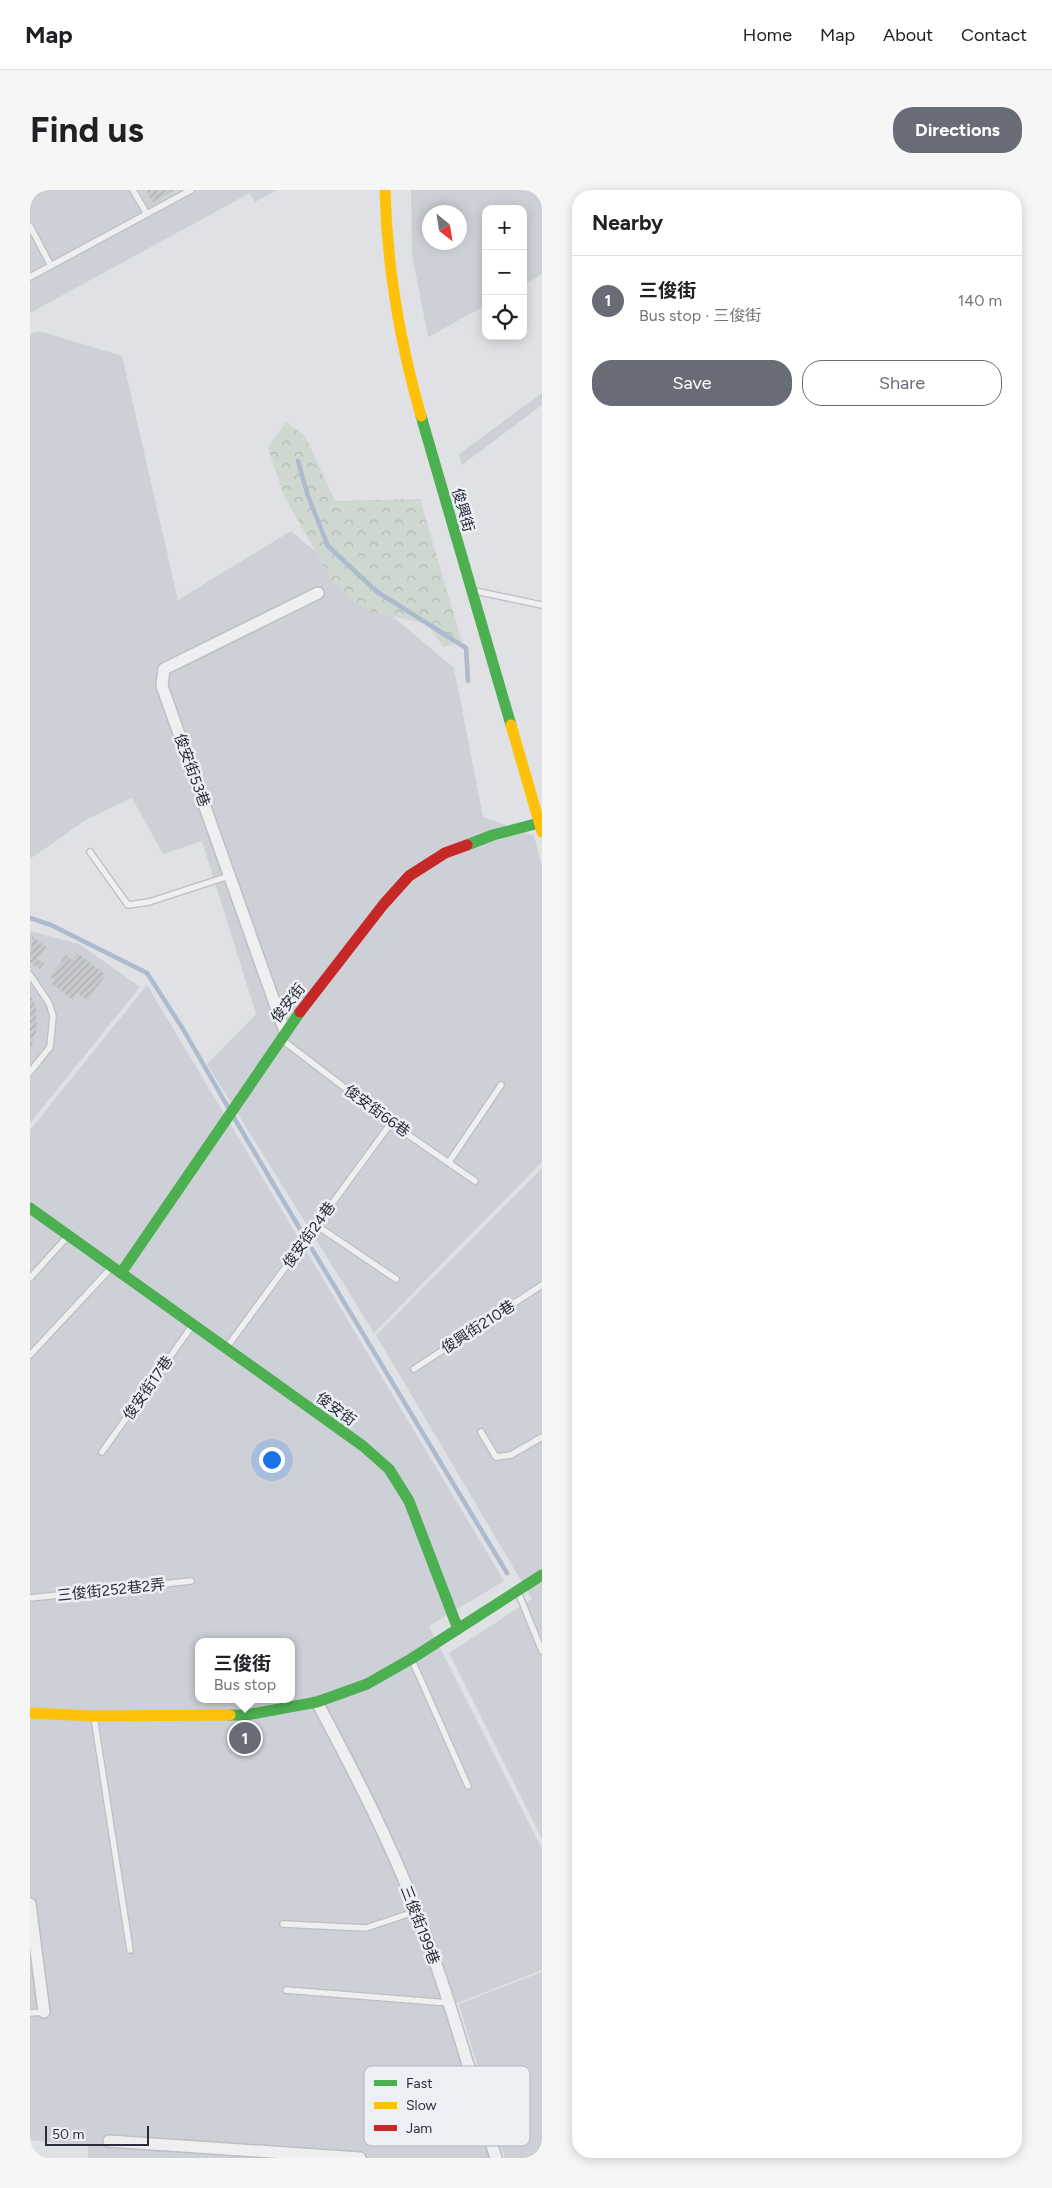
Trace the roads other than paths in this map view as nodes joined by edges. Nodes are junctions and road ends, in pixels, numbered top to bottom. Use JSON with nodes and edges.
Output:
{"nodes":[{"id":1,"x":133,"y":190,"type":"edge"},
{"id":2,"x":191,"y":190,"type":"edge"},
{"id":3,"x":385,"y":190,"type":"edge"},
{"id":4,"x":146,"y":214,"type":"junction"},
{"id":5,"x":30,"y":226,"type":"edge"},
{"id":6,"x":52,"y":266,"type":"junction"},
{"id":7,"x":30,"y":277,"type":"edge"},
{"id":8,"x":471,"y":590,"type":"junction"},
{"id":9,"x":318,"y":593,"type":"dead end"},
{"id":10,"x":542,"y":606,"type":"edge"},
{"id":11,"x":541,"y":826,"type":"edge"},
{"id":12,"x":90,"y":852,"type":"dead end"},
{"id":13,"x":229,"y":876,"type":"junction"},
{"id":14,"x":30,"y":975,"type":"edge"},
{"id":15,"x":282,"y":1035,"type":"junction"},
{"id":16,"x":30,"y":1072,"type":"edge"},
{"id":17,"x":501,"y":1085,"type":"dead end"},
{"id":18,"x":391,"y":1122,"type":"junction"},
{"id":19,"x":449,"y":1162,"type":"junction"},
{"id":20,"x":475,"y":1181,"type":"dead end"},
{"id":21,"x":30,"y":1208,"type":"edge"},
{"id":22,"x":316,"y":1225,"type":"junction"},
{"id":23,"x":68,"y":1235,"type":"junction"},
{"id":24,"x":117,"y":1270,"type":"junction"},
{"id":25,"x":30,"y":1278,"type":"edge"},
{"id":26,"x":396,"y":1279,"type":"dead end"},
{"id":27,"x":542,"y":1285,"type":"edge"},
{"id":28,"x":193,"y":1324,"type":"junction"},
{"id":29,"x":226,"y":1348,"type":"junction"},
{"id":30,"x":30,"y":1355,"type":"edge"},
{"id":31,"x":414,"y":1369,"type":"dead end"},
{"id":32,"x":480,"y":1432,"type":"dead end"},
{"id":33,"x":542,"y":1437,"type":"edge"},
{"id":34,"x":102,"y":1452,"type":"dead end"},
{"id":35,"x":542,"y":1575,"type":"edge"},
{"id":36,"x":192,"y":1581,"type":"dead end"},
{"id":37,"x":518,"y":1591,"type":"junction"},
{"id":38,"x":30,"y":1598,"type":"edge"},
{"id":39,"x":458,"y":1629,"type":"junction"},
{"id":40,"x":542,"y":1651,"type":"edge"},
{"id":41,"x":411,"y":1659,"type":"junction"},
{"id":42,"x":317,"y":1702,"type":"junction"},
{"id":43,"x":30,"y":1712,"type":"edge"},
{"id":44,"x":94,"y":1716,"type":"junction"},
{"id":45,"x":468,"y":1786,"type":"dead end"},
{"id":46,"x":30,"y":1904,"type":"edge"},
{"id":47,"x":417,"y":1911,"type":"junction"},
{"id":48,"x":283,"y":1924,"type":"dead end"},
{"id":49,"x":130,"y":1950,"type":"dead end"},
{"id":50,"x":286,"y":1990,"type":"dead end"},
{"id":51,"x":449,"y":2003,"type":"junction"},
{"id":52,"x":44,"y":2012,"type":"joint"},
{"id":53,"x":30,"y":2013,"type":"edge"},
{"id":54,"x":468,"y":2066,"type":"edge"},
{"id":55,"x":109,"y":2141,"type":"dead end"},
{"id":56,"x":492,"y":2146,"type":"edge"},
{"id":57,"x":332,"y":2157,"type":"edge"},
{"id":58,"x":360,"y":2158,"type":"edge"},
{"id":59,"x":496,"y":2158,"type":"edge"}],
"edges":[{"from":1,"to":4,"type":"lane"},
{"from":2,"to":4,"type":"lane"},
{"from":3,"to":8,"type":"street","name":"俊興街"},
{"from":4,"to":6,"type":"lane"},
{"from":5,"to":6,"type":"lane"},
{"from":6,"to":7,"type":"lane"},
{"from":8,"to":10,"type":"lane"},
{"from":8,"to":11,"type":"street","name":"俊興街"},
{"from":9,"to":13,"type":"street","name":"俊安街53巷"},
{"from":11,"to":15,"type":"street","name":"俊安街"},
{"from":12,"to":13,"type":"lane"},
{"from":13,"to":15,"type":"street","name":"俊安街53巷"},
{"from":14,"to":16,"type":"lane"},
{"from":15,"to":18,"type":"lane","name":"俊安街66巷"},
{"from":15,"to":24,"type":"street","name":"俊安街"},
{"from":17,"to":19,"type":"lane"},
{"from":18,"to":19,"type":"lane","name":"俊安街66巷"},
{"from":18,"to":22,"type":"lane","name":"俊安街24巷"},
{"from":19,"to":20,"type":"lane","name":"俊安街66巷"},
{"from":21,"to":23,"type":"street","name":"俊安街"},
{"from":22,"to":26,"type":"lane"},
{"from":22,"to":29,"type":"lane","name":"俊安街24巷"},
{"from":23,"to":24,"type":"street","name":"俊安街"},
{"from":23,"to":25,"type":"lane"},
{"from":24,"to":28,"type":"street","name":"俊安街"},
{"from":24,"to":30,"type":"lane"},
{"from":27,"to":31,"type":"lane","name":"俊興街210巷"},
{"from":28,"to":29,"type":"street","name":"俊安街"},
{"from":28,"to":34,"type":"lane","name":"俊安街17巷"},
{"from":29,"to":39,"type":"street","name":"俊安街"},
{"from":32,"to":33,"type":"lane"},
{"from":35,"to":37,"type":"street"},
{"from":36,"to":38,"type":"lane","name":"三俊街252巷2弄"},
{"from":37,"to":39,"type":"street"},
{"from":37,"to":40,"type":"lane"},
{"from":39,"to":41,"type":"street"},
{"from":41,"to":42,"type":"street"},
{"from":41,"to":45,"type":"lane"},
{"from":42,"to":44,"type":"street"},
{"from":42,"to":47,"type":"street","name":"三俊街199巷"},
{"from":43,"to":44,"type":"street"},
{"from":44,"to":49,"type":"lane"},
{"from":46,"to":52,"type":"street"},
{"from":47,"to":48,"type":"lane"},
{"from":47,"to":51,"type":"street","name":"三俊街199巷"},
{"from":50,"to":51,"type":"lane"},
{"from":51,"to":54,"type":"street","name":"三俊街199巷"},
{"from":52,"to":53,"type":"lane"},
{"from":55,"to":57,"type":"street"},
{"from":56,"to":59,"type":"street","name":"三俊街199巷"},
{"from":57,"to":58,"type":"street"}]}
